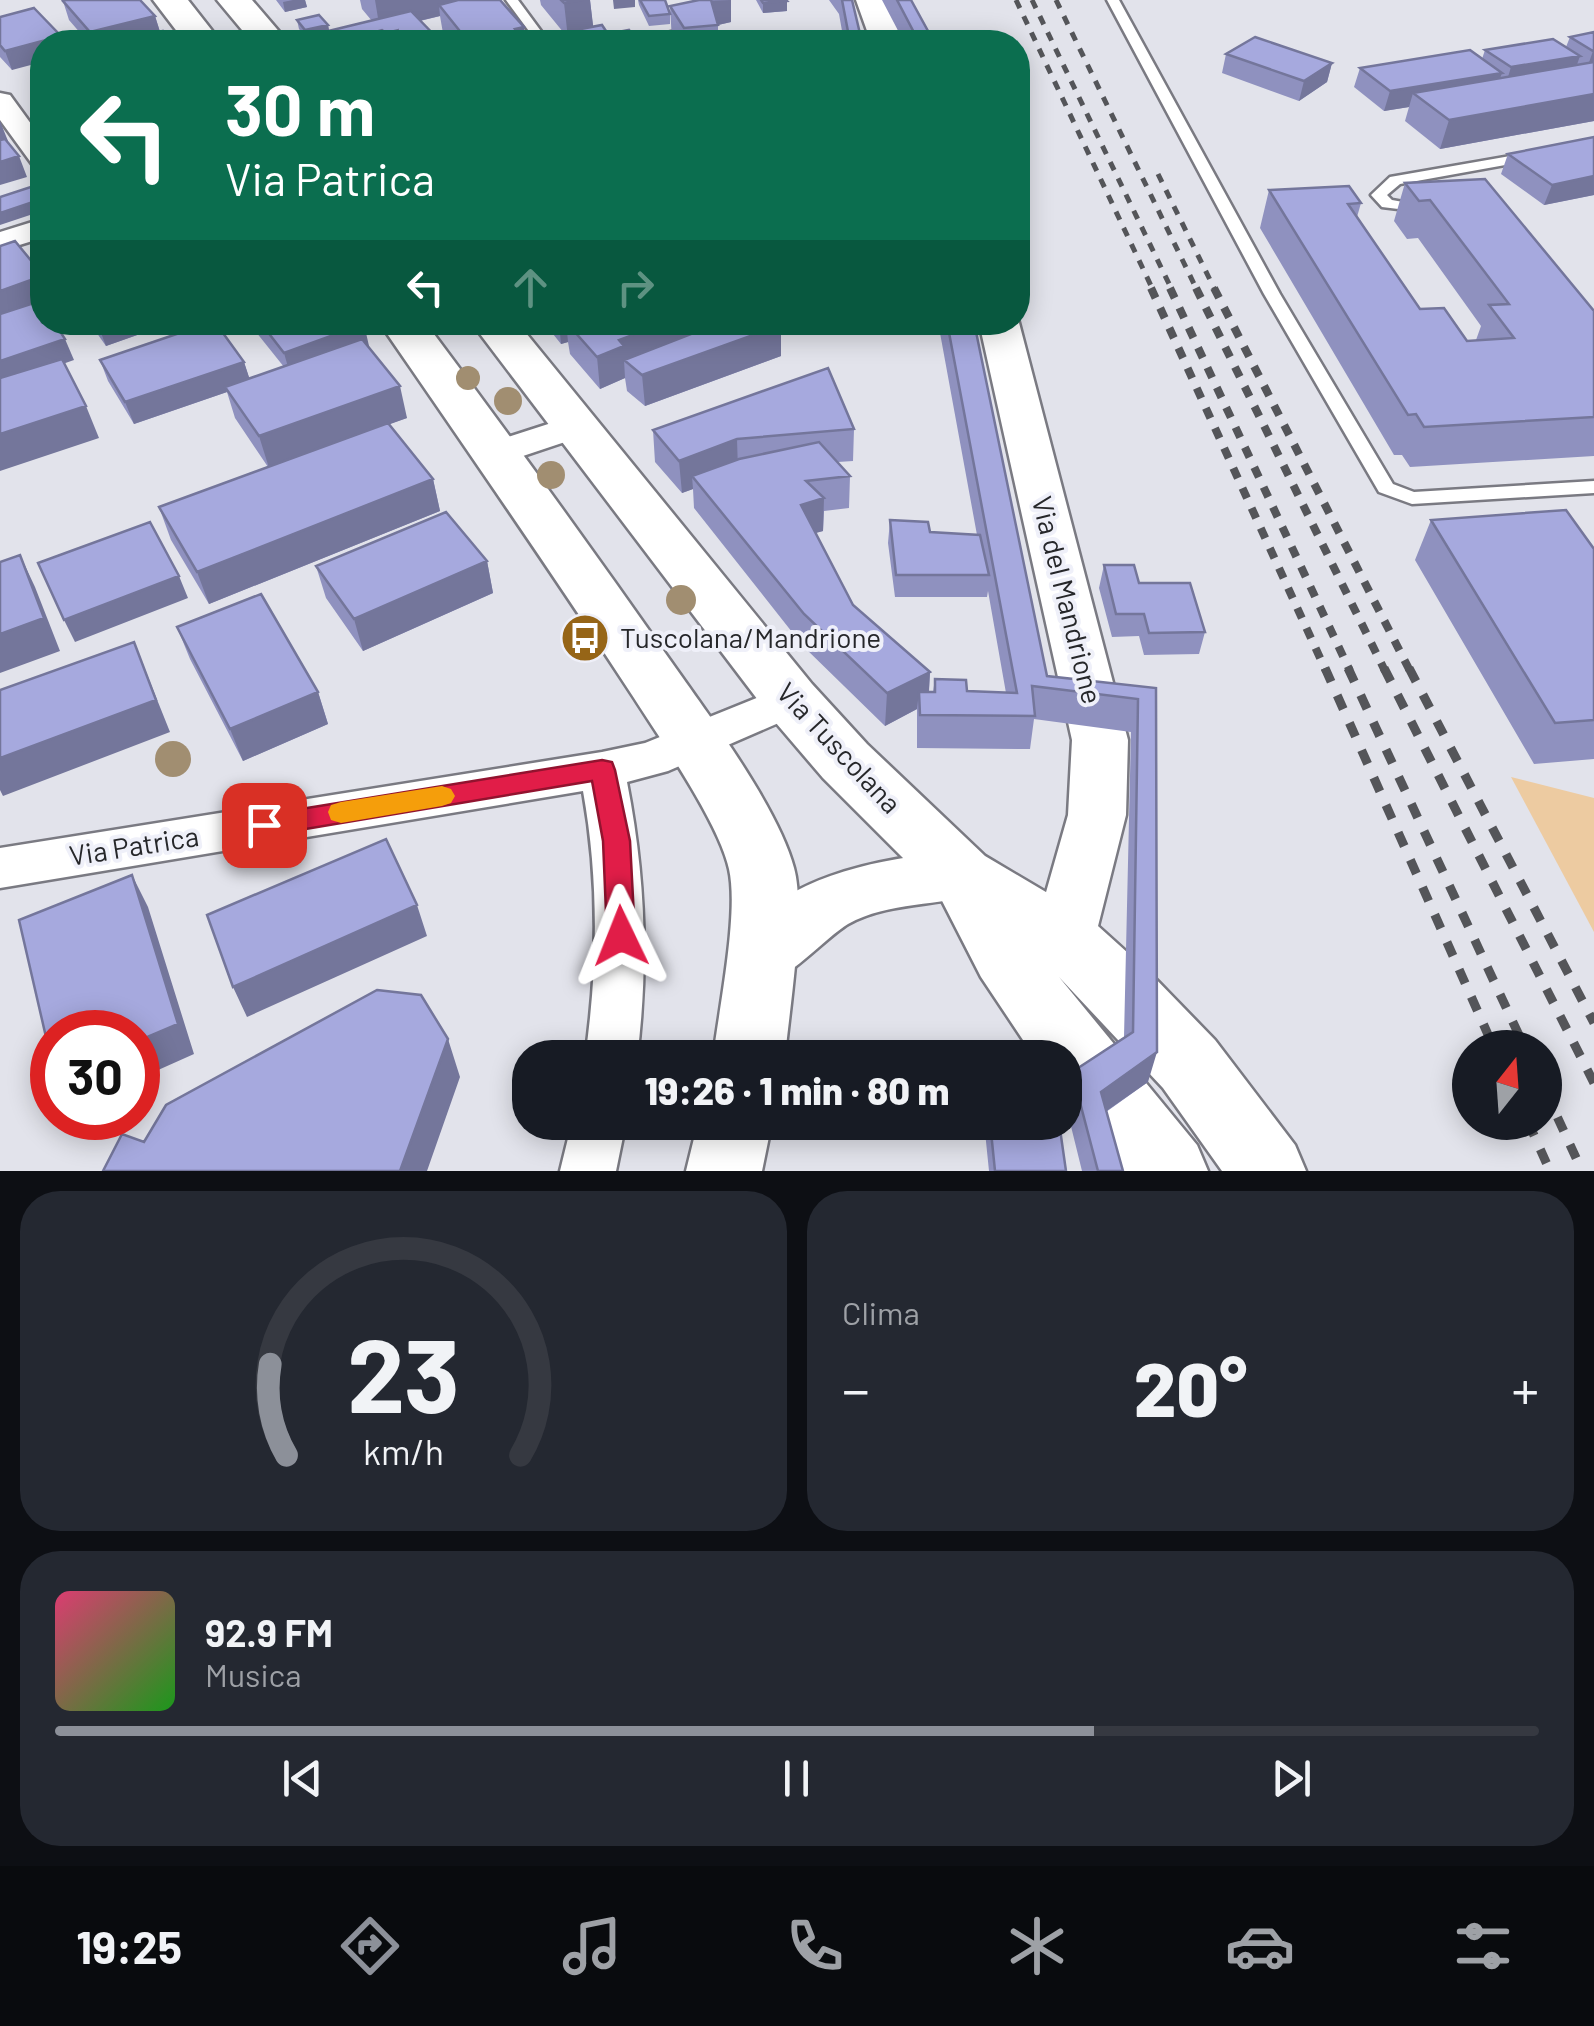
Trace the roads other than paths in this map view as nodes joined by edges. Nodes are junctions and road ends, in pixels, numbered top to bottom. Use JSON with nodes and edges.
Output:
{"nodes":[{"id":1,"x":170,"y":0,"type":"edge"},
{"id":2,"x":234,"y":0,"type":"edge"},
{"id":3,"x":512,"y":0,"type":"edge"},
{"id":4,"x":871,"y":0,"type":"edge"},
{"id":5,"x":1114,"y":0,"type":"edge"},
{"id":6,"x":194,"y":30,"type":"edge"},
{"id":7,"x":260,"y":30,"type":"edge"},
{"id":8,"x":533,"y":30,"type":"edge"},
{"id":9,"x":882,"y":30,"type":"edge"},
{"id":10,"x":0,"y":101,"type":"edge"},
{"id":11,"x":30,"y":142,"type":"edge"},
{"id":12,"x":1558,"y":152,"type":"edge"},
{"id":13,"x":1387,"y":204,"type":"junction"},
{"id":14,"x":1368,"y":206,"type":"dead end"},
{"id":15,"x":1439,"y":210,"type":"edge"},
{"id":16,"x":1252,"y":219,"type":"dead end"},
{"id":17,"x":1232,"y":221,"type":"junction"},
{"id":18,"x":30,"y":232,"type":"edge"},
{"id":19,"x":0,"y":242,"type":"edge"},
{"id":20,"x":410,"y":335,"type":"edge"},
{"id":21,"x":503,"y":335,"type":"edge"},
{"id":22,"x":1002,"y":335,"type":"edge"},
{"id":23,"x":573,"y":427,"type":"junction"},
{"id":24,"x":496,"y":453,"type":"junction"},
{"id":25,"x":1594,"y":487,"type":"edge"},
{"id":26,"x":791,"y":700,"type":"junction"},
{"id":27,"x":694,"y":742,"type":"junction"},
{"id":28,"x":602,"y":770,"type":"junction"},
{"id":29,"x":0,"y":868,"type":"edge"},
{"id":30,"x":962,"y":876,"type":"junction"},
{"id":31,"x":1064,"y":938,"type":"junction"},
{"id":32,"x":760,"y":958,"type":"junction"},
{"id":33,"x":614,"y":1040,"type":"edge"},
{"id":34,"x":751,"y":1040,"type":"edge"},
{"id":35,"x":595,"y":1140,"type":"edge"},
{"id":36,"x":731,"y":1140,"type":"edge"},
{"id":37,"x":588,"y":1171,"type":"edge"},
{"id":38,"x":724,"y":1171,"type":"edge"},
{"id":39,"x":1170,"y":1171,"type":"edge"},
{"id":40,"x":1268,"y":1171,"type":"edge"}],
"edges":[{"from":1,"to":6,"type":"main road"},
{"from":2,"to":7,"type":"main road"},
{"from":3,"to":8,"type":"lane"},
{"from":4,"to":9,"type":"street"},
{"from":5,"to":17,"type":"lane"},
{"from":10,"to":11,"type":"street"},
{"from":12,"to":13,"type":"lane"},
{"from":13,"to":14,"type":"lane"},
{"from":13,"to":15,"type":"lane"},
{"from":16,"to":17,"type":"lane"},
{"from":17,"to":25,"type":"lane"},
{"from":18,"to":19,"type":"street"},
{"from":20,"to":24,"type":"main road"},
{"from":21,"to":23,"type":"main road","name":"Via Tuscolana"},
{"from":22,"to":31,"type":"street","name":"Via del Mandrione"},
{"from":23,"to":24,"type":"street"},
{"from":23,"to":26,"type":"main road","name":"Via Tuscolana"},
{"from":24,"to":27,"type":"main road"},
{"from":26,"to":27,"type":"street","name":"Via Patrica"},
{"from":26,"to":30,"type":"main road","name":"Via Tuscolana"},
{"from":27,"to":28,"type":"street","name":"Via Patrica"},
{"from":27,"to":32,"type":"main road"},
{"from":28,"to":29,"type":"street","name":"Via Patrica"},
{"from":28,"to":33,"type":"street"},
{"from":30,"to":31,"type":"main road","name":"Via Tuscolana"},
{"from":30,"to":32,"type":"street"},
{"from":30,"to":39,"type":"main road","name":"Via Tuscolana"},
{"from":31,"to":40,"type":"main road","name":"Via Tuscolana"},
{"from":32,"to":34,"type":"main road"},
{"from":35,"to":37,"type":"street"},
{"from":36,"to":38,"type":"main road"}]}
